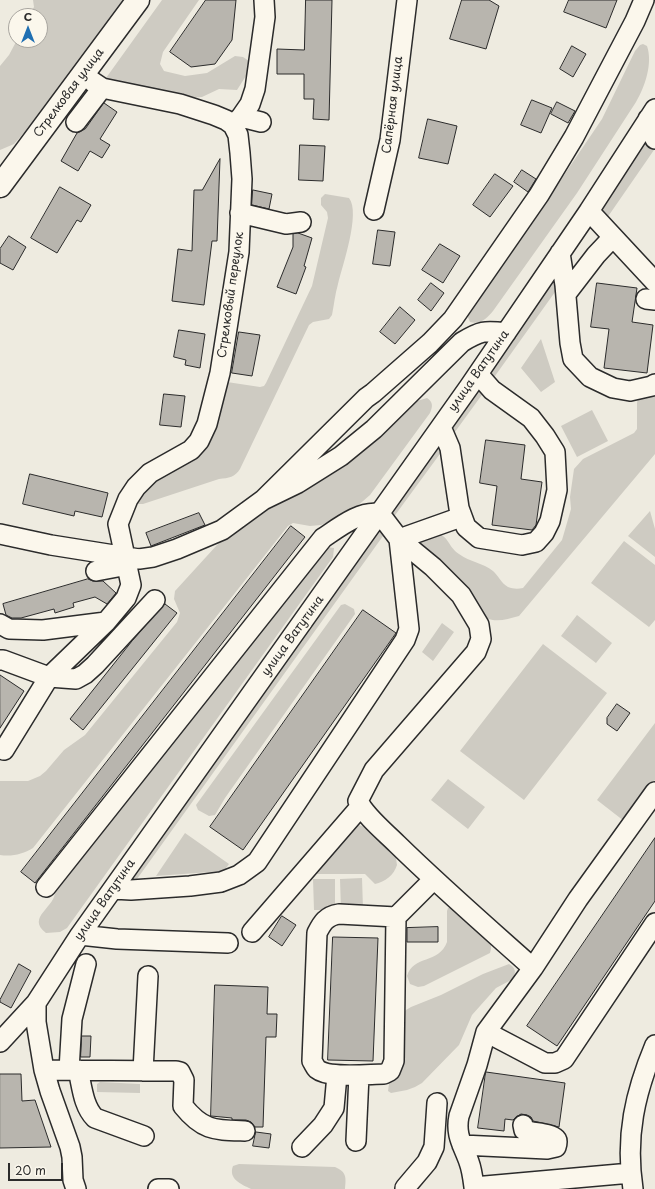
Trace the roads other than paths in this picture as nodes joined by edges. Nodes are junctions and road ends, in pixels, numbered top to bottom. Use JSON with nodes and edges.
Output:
{"nodes":[{"id":1,"x":138,"y":0,"type":"edge"},
{"id":2,"x":264,"y":0,"type":"edge"},
{"id":3,"x":407,"y":0,"type":"edge"},
{"id":4,"x":644,"y":0,"type":"edge"},
{"id":5,"x":84,"y":74,"type":"junction"},
{"id":6,"x":102,"y":88,"type":"junction"},
{"id":7,"x":652,"y":114,"type":"edge"},
{"id":8,"x":237,"y":121,"type":"junction"},
{"id":9,"x":76,"y":122,"type":"dead end"},
{"id":10,"x":261,"y":122,"type":"dead end"},
{"id":11,"x":655,"y":139,"type":"edge"},
{"id":12,"x":0,"y":186,"type":"edge"},
{"id":13,"x":374,"y":210,"type":"dead end"},
{"id":14,"x":589,"y":211,"type":"junction"},
{"id":15,"x":240,"y":213,"type":"junction"},
{"id":16,"x":301,"y":222,"type":"dead end"},
{"id":17,"x":613,"y":237,"type":"junction"},
{"id":18,"x":560,"y":253,"type":"junction"},
{"id":19,"x":655,"y":282,"type":"edge"},
{"id":20,"x":566,"y":294,"type":"junction"},
{"id":21,"x":506,"y":333,"type":"junction"},
{"id":22,"x":478,"y":374,"type":"junction"},
{"id":23,"x":655,"y":384,"type":"edge"},
{"id":24,"x":441,"y":427,"type":"junction"},
{"id":25,"x":263,"y":500,"type":"junction"},
{"id":26,"x":380,"y":514,"type":"junction"},
{"id":27,"x":461,"y":517,"type":"junction"},
{"id":28,"x":0,"y":534,"type":"edge"},
{"id":29,"x":399,"y":540,"type":"junction"},
{"id":30,"x":127,"y":561,"type":"junction"},
{"id":31,"x":96,"y":571,"type":"dead end"},
{"id":32,"x":155,"y":600,"type":"dead end"},
{"id":33,"x":106,"y":622,"type":"junction"},
{"id":34,"x":0,"y":624,"type":"edge"},
{"id":35,"x":0,"y":660,"type":"edge"},
{"id":36,"x":49,"y":677,"type":"junction"},
{"id":37,"x":4,"y":750,"type":"dead end"},
{"id":38,"x":655,"y":792,"type":"edge"},
{"id":39,"x":361,"y":806,"type":"junction"},
{"id":40,"x":433,"y":880,"type":"junction"},
{"id":41,"x":46,"y":887,"type":"dead end"},
{"id":42,"x":113,"y":889,"type":"junction"},
{"id":43,"x":396,"y":917,"type":"junction"},
{"id":44,"x":655,"y":923,"type":"edge"},
{"id":45,"x":252,"y":932,"type":"dead end"},
{"id":46,"x":80,"y":936,"type":"junction"},
{"id":47,"x":228,"y":943,"type":"dead end"},
{"id":48,"x":86,"y":964,"type":"dead end"},
{"id":49,"x":533,"y":968,"type":"junction"},
{"id":50,"x":148,"y":976,"type":"dead end"},
{"id":51,"x":36,"y":1003,"type":"junction"},
{"id":52,"x":486,"y":1032,"type":"junction"},
{"id":53,"x":0,"y":1042,"type":"edge"},
{"id":54,"x":655,"y":1044,"type":"edge"},
{"id":55,"x":44,"y":1070,"type":"junction"},
{"id":56,"x":74,"y":1070,"type":"junction"},
{"id":57,"x":143,"y":1071,"type":"junction"},
{"id":58,"x":337,"y":1075,"type":"junction"},
{"id":59,"x":359,"y":1075,"type":"junction"},
{"id":60,"x":437,"y":1103,"type":"dead end"},
{"id":61,"x":437,"y":1122,"type":"junction"},
{"id":62,"x":458,"y":1122,"type":"junction"},
{"id":63,"x":245,"y":1131,"type":"dead end"},
{"id":64,"x":144,"y":1136,"type":"dead end"},
{"id":65,"x":356,"y":1141,"type":"dead end"},
{"id":66,"x":462,"y":1146,"type":"junction"},
{"id":67,"x":302,"y":1147,"type":"dead end"},
{"id":68,"x":511,"y":1148,"type":"junction"},
{"id":69,"x":632,"y":1181,"type":"edge"},
{"id":70,"x":601,"y":1182,"type":"edge"},
{"id":71,"x":75,"y":1188,"type":"edge"},
{"id":72,"x":405,"y":1188,"type":"dead end"},
{"id":73,"x":475,"y":1188,"type":"edge"},
{"id":74,"x":158,"y":1189,"type":"edge"},
{"id":75,"x":169,"y":1189,"type":"edge"}],
"edges":[{"from":1,"to":5,"type":"main road","name":"Стрелковая улица"},
{"from":2,"to":8,"type":"street"},
{"from":3,"to":13,"type":"street","name":"Сапёрная улица"},
{"from":4,"to":25,"type":"street"},
{"from":5,"to":6,"type":"street"},
{"from":5,"to":12,"type":"main road","name":"Стрелковая улица"},
{"from":6,"to":8,"type":"street"},
{"from":6,"to":9,"type":"street"},
{"from":7,"to":11,"type":"street"},
{"from":7,"to":14,"type":"street","name":"улица Ватутина"},
{"from":8,"to":10,"type":"street"},
{"from":8,"to":15,"type":"street","name":"Стрелковый переулок"},
{"from":14,"to":17,"type":"street"},
{"from":14,"to":18,"type":"street","name":"улица Ватутина"},
{"from":15,"to":16,"type":"street"},
{"from":15,"to":30,"type":"street","name":"Стрелковый переулок"},
{"from":17,"to":19,"type":"street"},
{"from":17,"to":20,"type":"street"},
{"from":18,"to":20,"type":"street"},
{"from":18,"to":21,"type":"street","name":"улица Ватутина"},
{"from":20,"to":23,"type":"street"},
{"from":21,"to":22,"type":"street","name":"улица Ватутина"},
{"from":21,"to":25,"type":"street"},
{"from":22,"to":24,"type":"street","name":"улица Ватутина"},
{"from":22,"to":27,"type":"street"},
{"from":24,"to":26,"type":"street","name":"улица Ватутина"},
{"from":24,"to":27,"type":"street"},
{"from":25,"to":30,"type":"street"},
{"from":26,"to":29,"type":"street"},
{"from":26,"to":41,"type":"street"},
{"from":26,"to":42,"type":"street","name":"улица Ватутина"},
{"from":27,"to":29,"type":"street"},
{"from":28,"to":30,"type":"street"},
{"from":29,"to":39,"type":"street"},
{"from":29,"to":42,"type":"street"},
{"from":30,"to":31,"type":"street"},
{"from":30,"to":33,"type":"street","name":"Стрелковый переулок"},
{"from":32,"to":36,"type":"street"},
{"from":33,"to":34,"type":"street"},
{"from":33,"to":36,"type":"street","name":"Стрелковый переулок"},
{"from":35,"to":36,"type":"street"},
{"from":36,"to":37,"type":"street","name":"Стрелковый переулок"},
{"from":38,"to":49,"type":"street"},
{"from":39,"to":40,"type":"street"},
{"from":39,"to":45,"type":"street"},
{"from":40,"to":43,"type":"street"},
{"from":40,"to":49,"type":"street"},
{"from":42,"to":46,"type":"street","name":"улица Ватутина"},
{"from":43,"to":58,"type":"street"},
{"from":43,"to":59,"type":"street"},
{"from":44,"to":52,"type":"street"},
{"from":46,"to":47,"type":"street"},
{"from":46,"to":51,"type":"street","name":"улица Ватутина"},
{"from":48,"to":56,"type":"street"},
{"from":49,"to":52,"type":"street"},
{"from":50,"to":57,"type":"street"},
{"from":51,"to":53,"type":"street","name":"улица Ватутина"},
{"from":51,"to":55,"type":"street"},
{"from":52,"to":62,"type":"street"},
{"from":54,"to":69,"type":"street"},
{"from":55,"to":56,"type":"street"},
{"from":55,"to":71,"type":"street"},
{"from":56,"to":57,"type":"street"},
{"from":56,"to":64,"type":"street"},
{"from":57,"to":63,"type":"street"},
{"from":58,"to":59,"type":"street"},
{"from":58,"to":67,"type":"street"},
{"from":59,"to":65,"type":"street"},
{"from":60,"to":61,"type":"street"},
{"from":61,"to":62,"type":"street"},
{"from":61,"to":72,"type":"street"},
{"from":62,"to":66,"type":"street"},
{"from":66,"to":68,"type":"street"},
{"from":66,"to":73,"type":"street"},
{"from":68,"to":68,"type":"street"},
{"from":69,"to":70,"type":"street"},
{"from":70,"to":73,"type":"street"},
{"from":74,"to":75,"type":"street"}]}
